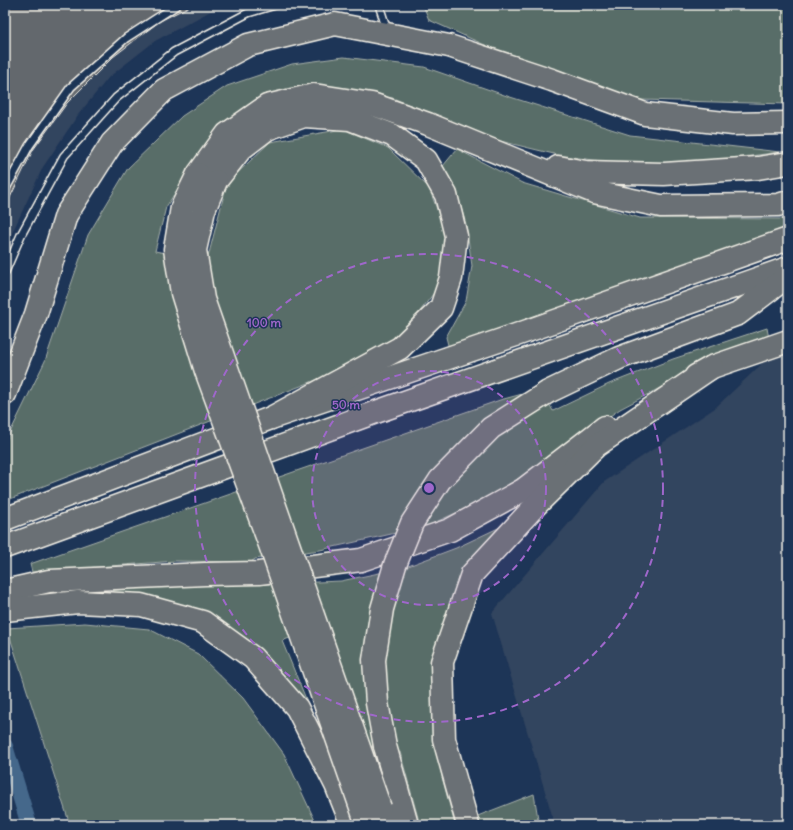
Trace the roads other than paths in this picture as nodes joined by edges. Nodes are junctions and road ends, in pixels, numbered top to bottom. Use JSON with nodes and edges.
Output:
{"nodes":[{"id":1,"x":177,"y":5,"type":"edge"},
{"id":2,"x":275,"y":5,"type":"edge"},
{"id":3,"x":379,"y":5,"type":"edge"},
{"id":4,"x":388,"y":34,"type":"junction"},
{"id":5,"x":788,"y":123,"type":"edge"},
{"id":6,"x":511,"y":158,"type":"junction"},
{"id":7,"x":788,"y":163,"type":"edge"},
{"id":8,"x":207,"y":178,"type":"junction"},
{"id":9,"x":5,"y":190,"type":"edge"},
{"id":10,"x":788,"y":202,"type":"edge"},
{"id":11,"x":788,"y":239,"type":"edge"},
{"id":12,"x":788,"y":268,"type":"edge"},
{"id":13,"x":5,"y":272,"type":"edge"},
{"id":14,"x":788,"y":276,"type":"edge"},
{"id":15,"x":788,"y":341,"type":"edge"},
{"id":16,"x":712,"y":367,"type":"junction"},
{"id":17,"x":5,"y":394,"type":"edge"},
{"id":18,"x":271,"y":418,"type":"junction"},
{"id":19,"x":5,"y":519,"type":"edge"},
{"id":20,"x":5,"y":547,"type":"edge"},
{"id":21,"x":5,"y":592,"type":"edge"},
{"id":22,"x":5,"y":610,"type":"edge"},
{"id":23,"x":369,"y":820,"type":"edge"},
{"id":24,"x":407,"y":825,"type":"edge"},
{"id":25,"x":468,"y":825,"type":"edge"}],
"edges":[{"from":1,"to":9,"type":"lane"},
{"from":2,"to":13,"type":"lane"},
{"from":3,"to":4,"type":"lane"},
{"from":4,"to":5,"type":"highway"},
{"from":4,"to":17,"type":"highway"},
{"from":6,"to":7,"type":"highway"},
{"from":6,"to":8,"type":"highway"},
{"from":6,"to":10,"type":"highway"},
{"from":8,"to":18,"type":"highway"},
{"from":8,"to":23,"type":"highway","bridge":true},
{"from":11,"to":18,"type":"highway"},
{"from":12,"to":20,"type":"highway"},
{"from":14,"to":24,"type":"highway","bridge":true},
{"from":15,"to":16,"type":"highway"},
{"from":16,"to":21,"type":"highway"},
{"from":16,"to":25,"type":"highway"},
{"from":18,"to":19,"type":"highway"},
{"from":22,"to":23,"type":"highway"}]}
